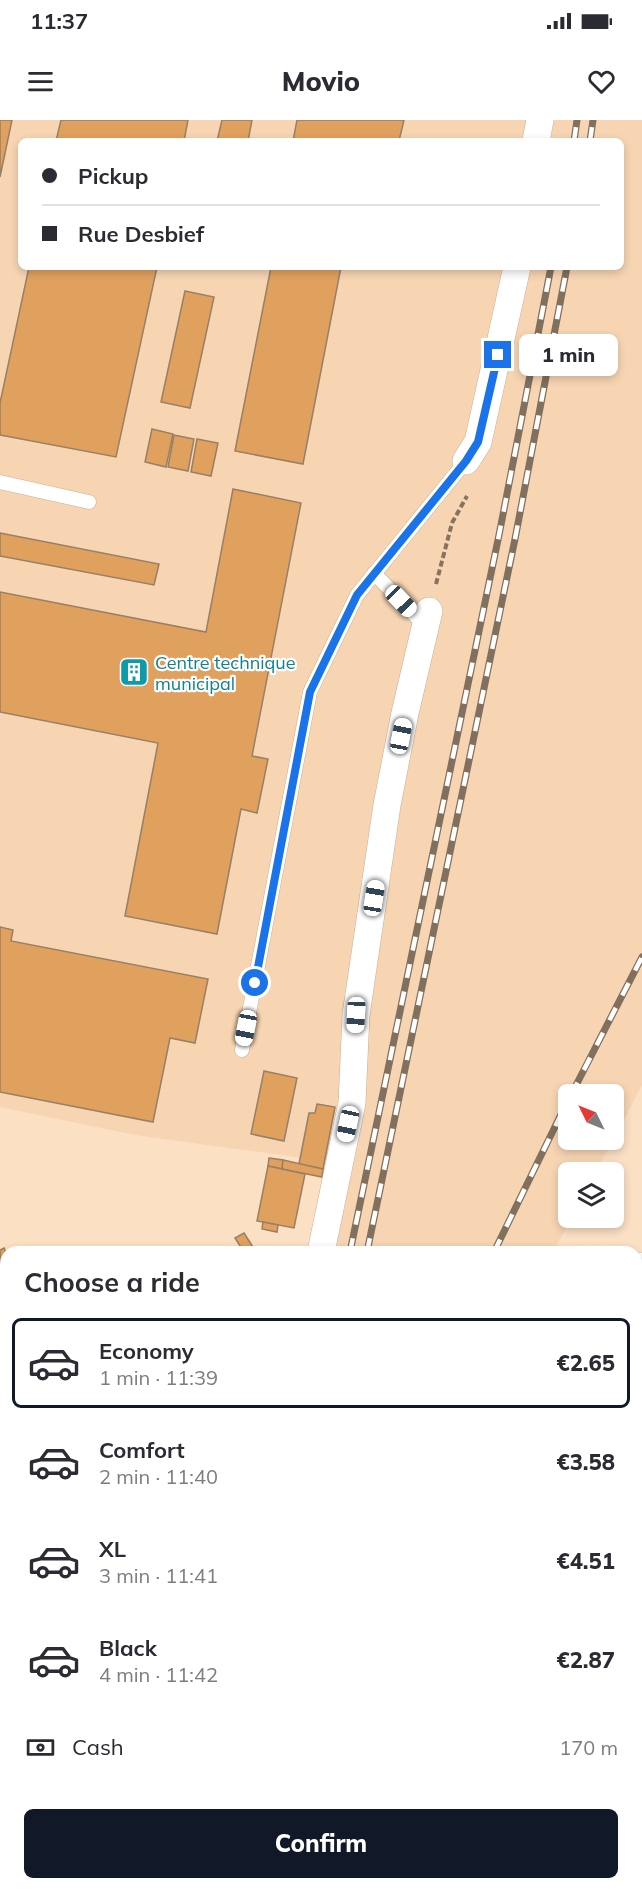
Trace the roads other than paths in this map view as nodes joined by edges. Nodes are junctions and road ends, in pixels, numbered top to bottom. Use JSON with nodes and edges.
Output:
{"nodes":[{"id":1,"x":540,"y":120,"type":"edge"},
{"id":2,"x":537,"y":138,"type":"edge"},
{"id":3,"x":516,"y":270,"type":"edge"},
{"id":4,"x":466,"y":461,"type":"joint"},
{"id":5,"x":0,"y":482,"type":"edge"},
{"id":6,"x":89,"y":502,"type":"dead end"},
{"id":7,"x":374,"y":573,"type":"junction"},
{"id":8,"x":427,"y":619,"type":"joint"},
{"id":9,"x":242,"y":1050,"type":"dead end"},
{"id":10,"x":322,"y":1246,"type":"edge"}],
"edges":[{"from":1,"to":2,"type":"street"},
{"from":3,"to":4,"type":"street"},
{"from":4,"to":7,"type":"lane"},
{"from":5,"to":6,"type":"lane"},
{"from":7,"to":8,"type":"lane"},
{"from":7,"to":9,"type":"lane"},
{"from":8,"to":10,"type":"street"}]}
